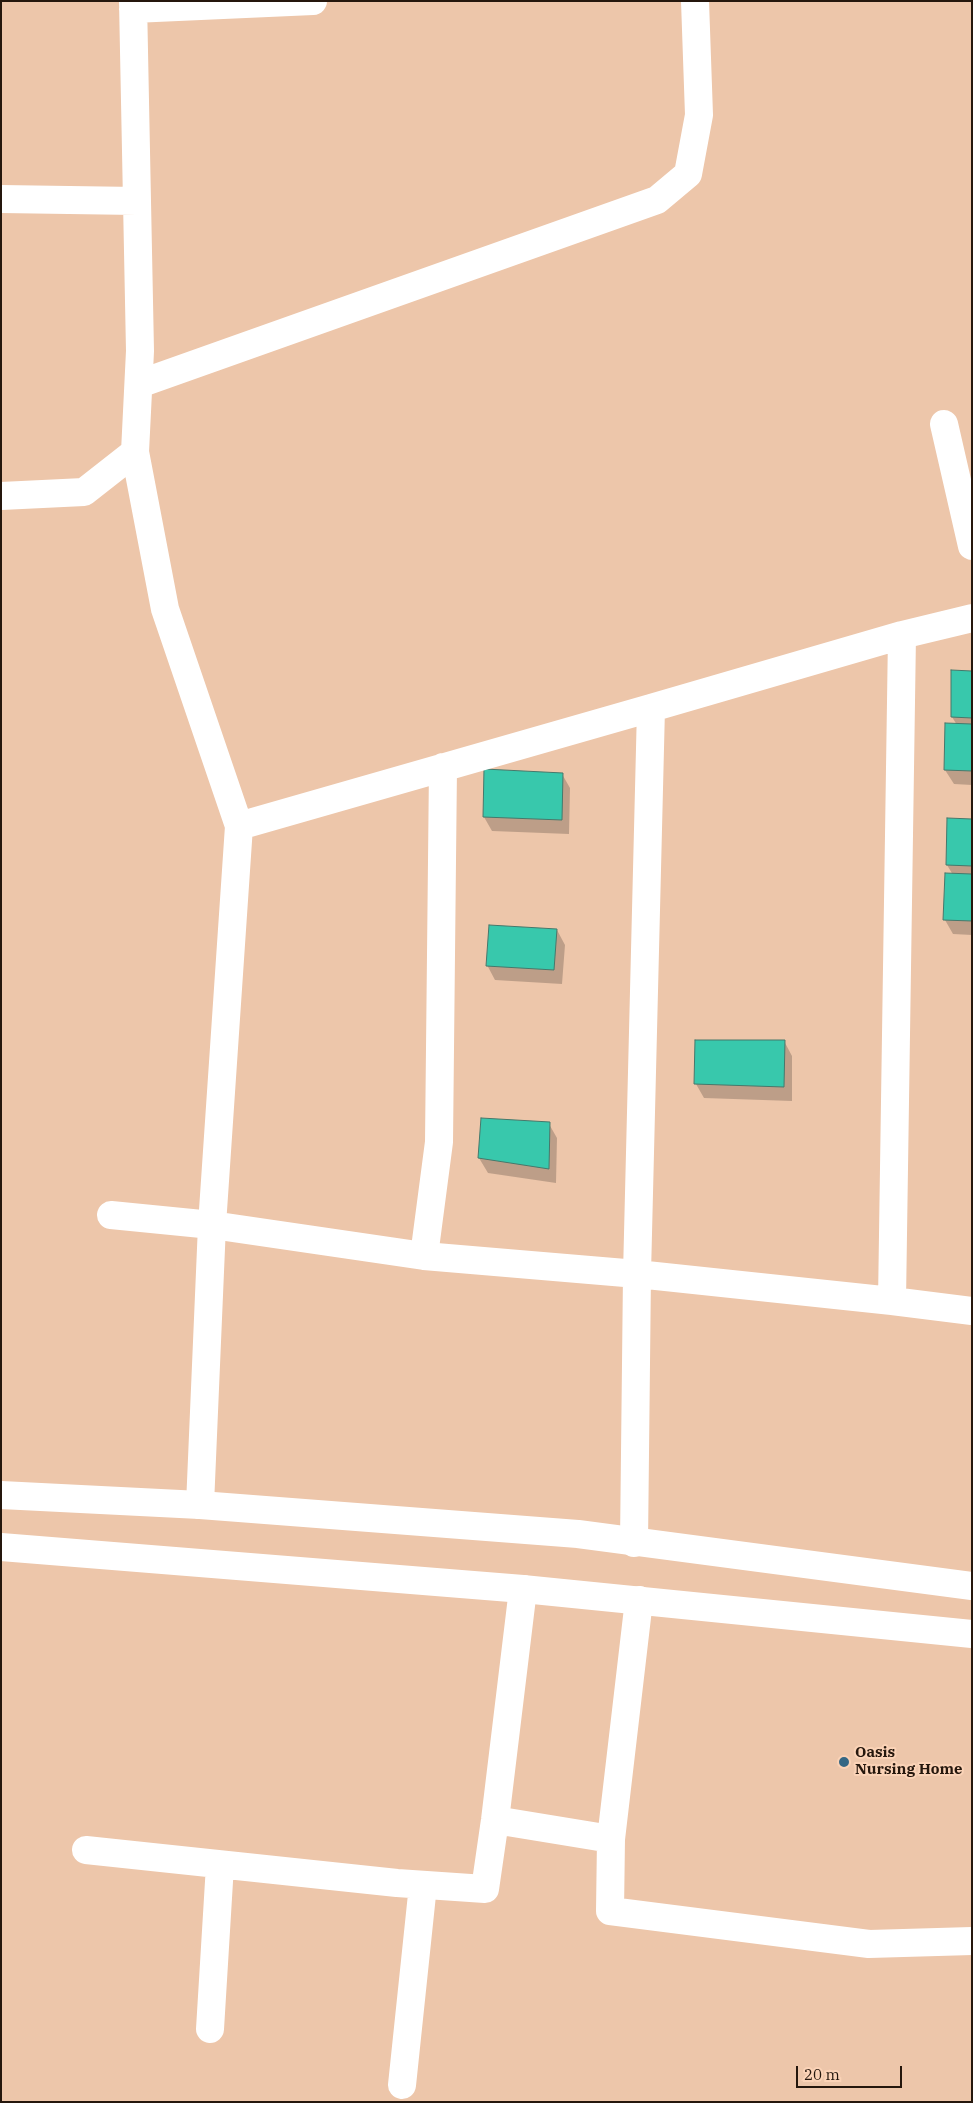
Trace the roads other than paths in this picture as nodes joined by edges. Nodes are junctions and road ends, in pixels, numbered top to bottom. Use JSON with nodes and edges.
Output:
{"nodes":[{"id":1,"x":305,"y":1,"type":"edge"},
{"id":2,"x":313,"y":1,"type":"edge"},
{"id":3,"x":695,"y":1,"type":"edge"},
{"id":4,"x":133,"y":5,"type":"edge"},
{"id":5,"x":1,"y":199,"type":"edge"},
{"id":6,"x":137,"y":201,"type":"junction"},
{"id":7,"x":138,"y":384,"type":"junction"},
{"id":8,"x":944,"y":424,"type":"dead end"},
{"id":9,"x":135,"y":452,"type":"junction"},
{"id":10,"x":1,"y":496,"type":"edge"},
{"id":11,"x":972,"y":546,"type":"edge"},
{"id":12,"x":972,"y":618,"type":"edge"},
{"id":13,"x":902,"y":636,"type":"junction"},
{"id":14,"x":651,"y":708,"type":"junction"},
{"id":15,"x":443,"y":767,"type":"junction"},
{"id":16,"x":239,"y":826,"type":"junction"},
{"id":17,"x":111,"y":1215,"type":"dead end"},
{"id":18,"x":212,"y":1225,"type":"junction"},
{"id":19,"x":424,"y":1256,"type":"junction"},
{"id":20,"x":637,"y":1274,"type":"junction"},
{"id":21,"x":892,"y":1301,"type":"junction"},
{"id":22,"x":972,"y":1311,"type":"edge"},
{"id":23,"x":1,"y":1495,"type":"edge"},
{"id":24,"x":200,"y":1504,"type":"junction"},
{"id":25,"x":634,"y":1542,"type":"junction"},
{"id":26,"x":1,"y":1547,"type":"edge"},
{"id":27,"x":972,"y":1586,"type":"edge"},
{"id":28,"x":523,"y":1589,"type":"junction"},
{"id":29,"x":640,"y":1600,"type":"junction"},
{"id":30,"x":972,"y":1634,"type":"edge"},
{"id":31,"x":495,"y":1820,"type":"junction"},
{"id":32,"x":611,"y":1839,"type":"junction"},
{"id":33,"x":86,"y":1850,"type":"dead end"},
{"id":34,"x":220,"y":1865,"type":"junction"},
{"id":35,"x":423,"y":1885,"type":"junction"},
{"id":36,"x":972,"y":1941,"type":"edge"},
{"id":37,"x":210,"y":2030,"type":"dead end"},
{"id":38,"x":402,"y":2085,"type":"dead end"}],
"edges":[{"from":1,"to":2,"type":"street"},
{"from":1,"to":4,"type":"street"},
{"from":3,"to":7,"type":"street"},
{"from":4,"to":6,"type":"street"},
{"from":5,"to":6,"type":"street"},
{"from":6,"to":7,"type":"street"},
{"from":7,"to":9,"type":"street"},
{"from":8,"to":11,"type":"street"},
{"from":9,"to":10,"type":"street"},
{"from":9,"to":16,"type":"street"},
{"from":12,"to":13,"type":"street"},
{"from":13,"to":14,"type":"street"},
{"from":13,"to":21,"type":"street"},
{"from":14,"to":15,"type":"street"},
{"from":14,"to":20,"type":"street"},
{"from":15,"to":16,"type":"street"},
{"from":15,"to":19,"type":"street"},
{"from":16,"to":18,"type":"street"},
{"from":17,"to":18,"type":"street"},
{"from":18,"to":19,"type":"street"},
{"from":18,"to":24,"type":"street"},
{"from":19,"to":20,"type":"street"},
{"from":20,"to":21,"type":"street"},
{"from":20,"to":25,"type":"street"},
{"from":21,"to":22,"type":"street"},
{"from":23,"to":24,"type":"street"},
{"from":24,"to":25,"type":"street"},
{"from":25,"to":27,"type":"street"},
{"from":26,"to":28,"type":"street"},
{"from":28,"to":29,"type":"street"},
{"from":28,"to":31,"type":"street"},
{"from":29,"to":30,"type":"street"},
{"from":29,"to":32,"type":"street"},
{"from":31,"to":32,"type":"street"},
{"from":31,"to":35,"type":"street"},
{"from":32,"to":36,"type":"street"},
{"from":33,"to":34,"type":"street"},
{"from":34,"to":35,"type":"street"},
{"from":34,"to":37,"type":"street"},
{"from":35,"to":38,"type":"street"}]}
